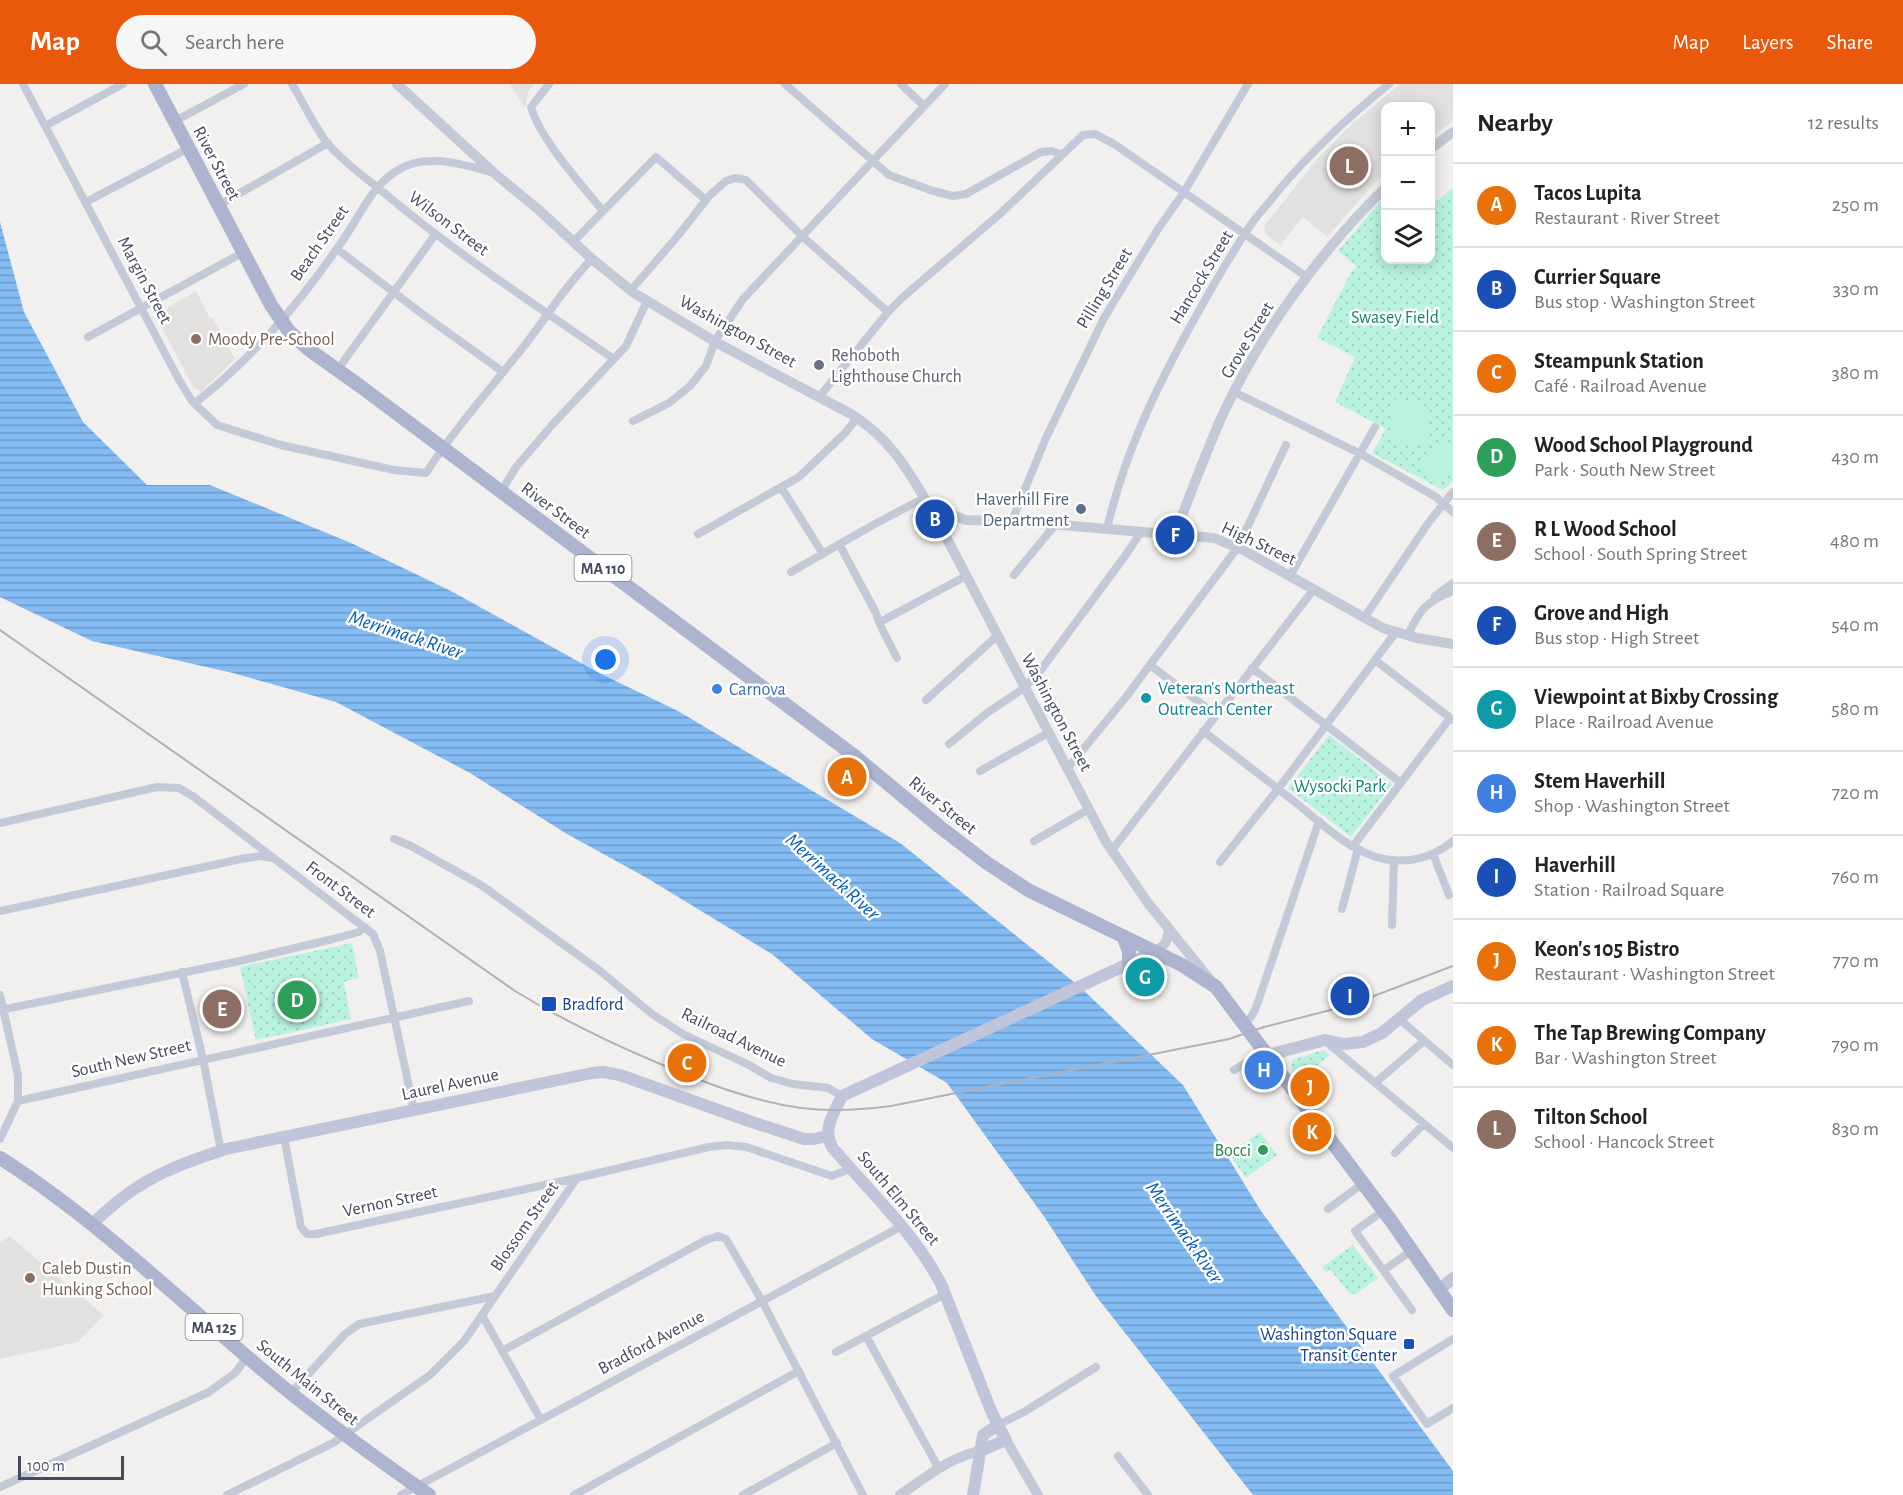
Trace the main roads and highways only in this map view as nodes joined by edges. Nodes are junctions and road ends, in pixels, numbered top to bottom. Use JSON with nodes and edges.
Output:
{"nodes":[{"id":1,"x":155,"y":84,"type":"edge"},
{"id":2,"x":1123,"y":936,"type":"junction"},
{"id":3,"x":1154,"y":952,"type":"junction"},
{"id":4,"x":1128,"y":963,"type":"junction"},
{"id":5,"x":1453,"y":986,"type":"edge"},
{"id":6,"x":1266,"y":1054,"type":"junction"},
{"id":7,"x":827,"y":1136,"type":"junction"},
{"id":8,"x":0,"y":1158,"type":"edge"},
{"id":9,"x":92,"y":1224,"type":"junction"},
{"id":10,"x":1453,"y":1278,"type":"edge"},
{"id":11,"x":1439,"y":1290,"type":"junction"},
{"id":12,"x":1453,"y":1310,"type":"edge"},
{"id":13,"x":998,"y":1425,"type":"junction"},
{"id":14,"x":980,"y":1451,"type":"junction"},
{"id":15,"x":429,"y":1495,"type":"edge"},
{"id":16,"x":973,"y":1495,"type":"edge"}],
"edges":[{"from":1,"to":2,"type":"main road","name":"River Street","number":"MA 110"},
{"from":2,"to":3,"type":"main road","name":"River Street","number":"MA 110"},
{"from":2,"to":4,"type":"main road"},
{"from":3,"to":4,"type":"main road"},
{"from":3,"to":6,"type":"main road","name":"Washington Street","number":"MA 110"},
{"from":4,"to":7,"type":"main road"},
{"from":5,"to":6,"type":"main road"},
{"from":6,"to":11,"type":"main road","name":"Washington Street","number":"MA 110"},
{"from":7,"to":9,"type":"main road","name":"Laurel Avenue"},
{"from":7,"to":13,"type":"main road","name":"South Elm Street"},
{"from":8,"to":9,"type":"main road","name":"South Main Street","number":"MA 125"},
{"from":9,"to":15,"type":"main road","name":"South Main Street","number":"MA 125"},
{"from":10,"to":11,"type":"main road"},
{"from":11,"to":12,"type":"main road","number":"MA 110"},
{"from":13,"to":14,"type":"main road"},
{"from":13,"to":14,"type":"main road","name":"South Elm Street"},
{"from":14,"to":16,"type":"main road"}]}
